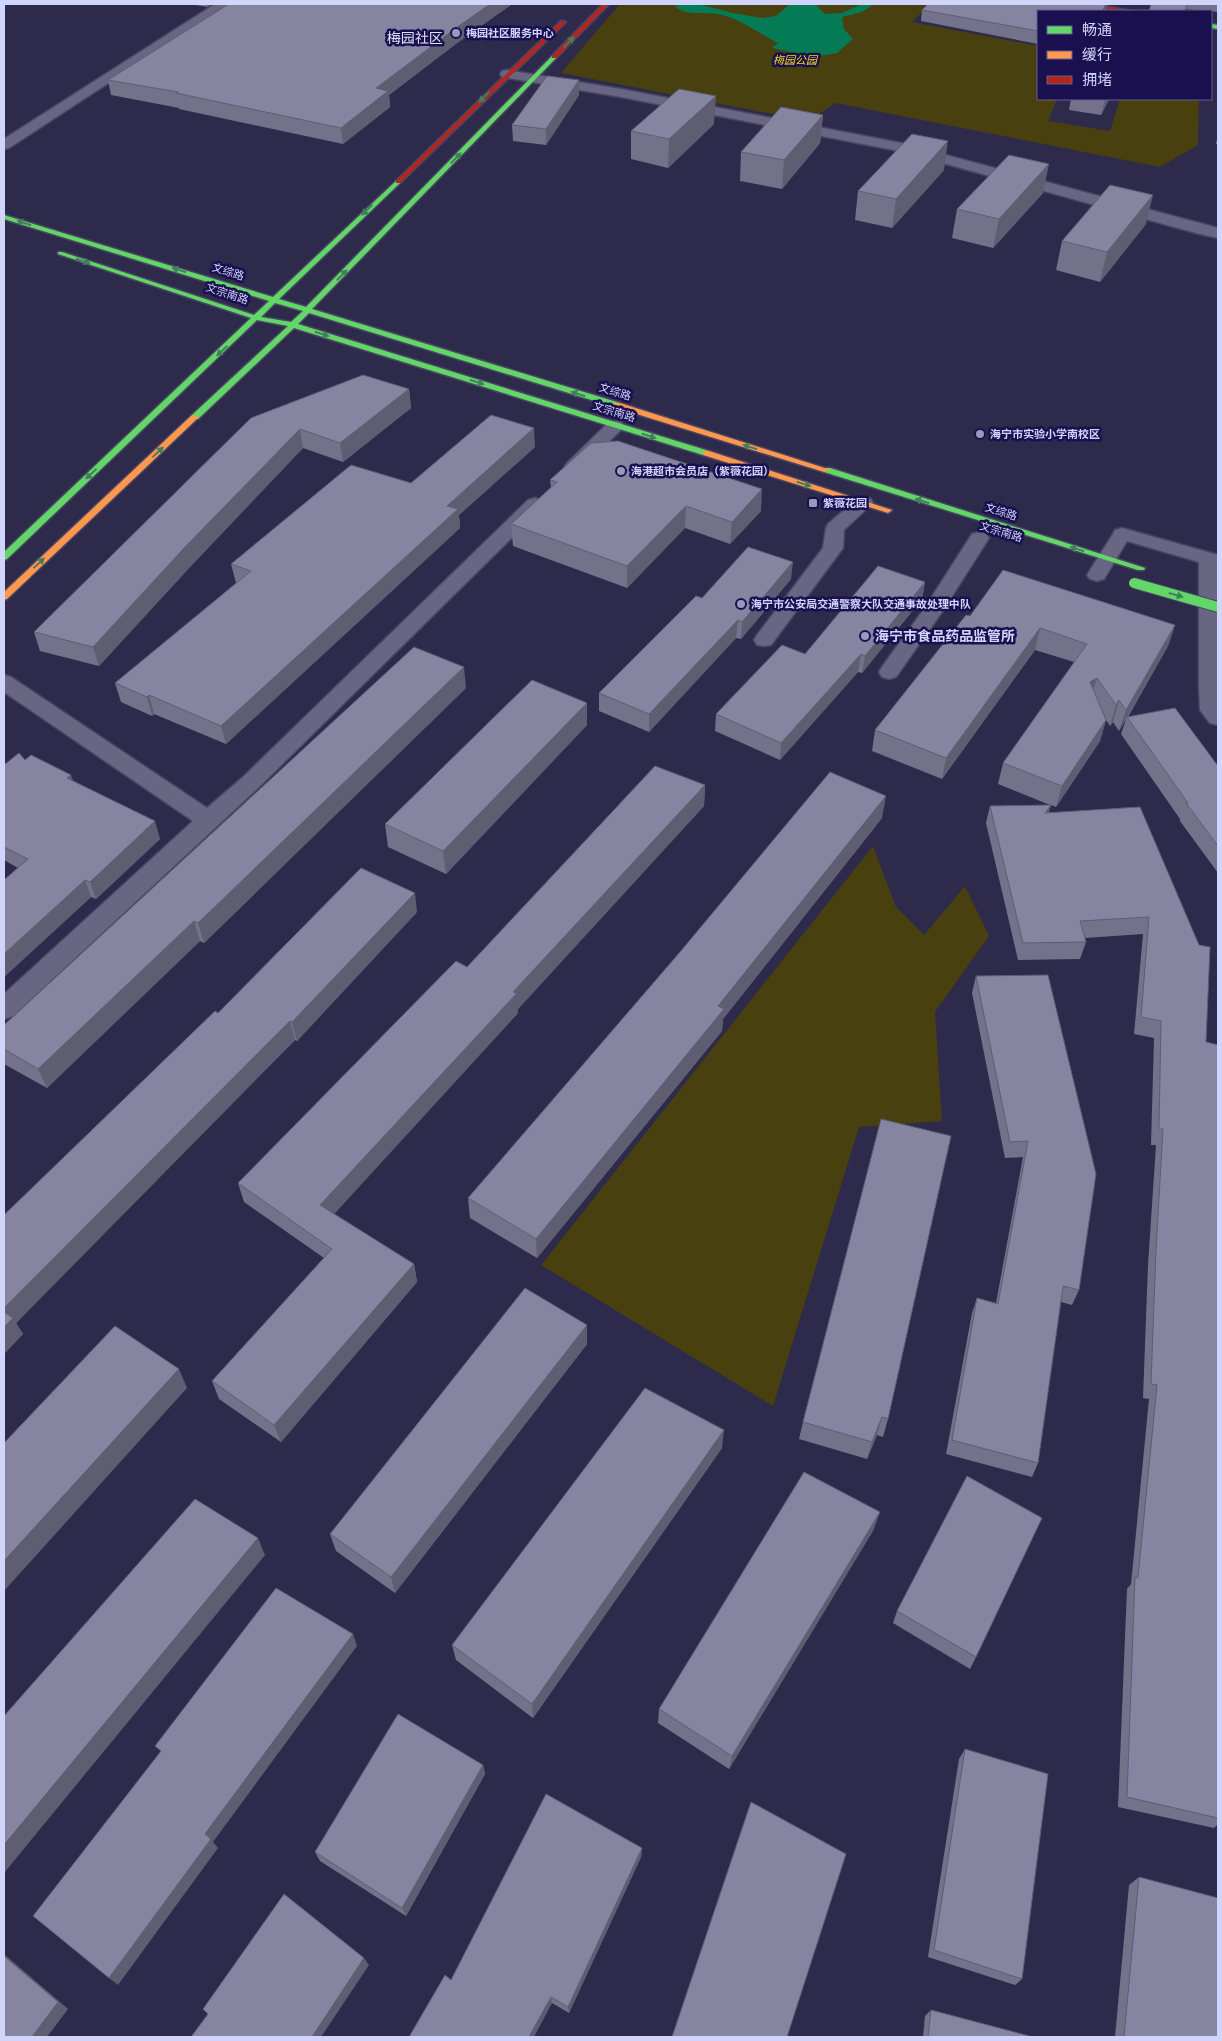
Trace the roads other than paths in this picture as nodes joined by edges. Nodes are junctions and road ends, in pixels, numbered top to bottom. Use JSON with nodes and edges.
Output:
{"nodes":[{"id":1,"x":223,"y":4,"type":"edge"},
{"id":2,"x":606,"y":4,"type":"edge"},
{"id":3,"x":1084,"y":4,"type":"edge"},
{"id":4,"x":1122,"y":10,"type":"edge"},
{"id":5,"x":569,"y":17,"type":"dead end"},
{"id":6,"x":507,"y":74,"type":"junction"},
{"id":7,"x":532,"y":79,"type":"junction"},
{"id":8,"x":4,"y":145,"type":"edge"},
{"id":9,"x":4,"y":217,"type":"edge"},
{"id":10,"x":1218,"y":233,"type":"edge"},
{"id":11,"x":51,"y":250,"type":"dead end"},
{"id":12,"x":276,"y":299,"type":"junction"},
{"id":13,"x":308,"y":310,"type":"junction"},
{"id":14,"x":258,"y":318,"type":"junction"},
{"id":15,"x":293,"y":325,"type":"junction"},
{"id":16,"x":615,"y":426,"type":"junction"},
{"id":17,"x":864,"y":503,"type":"junction"},
{"id":18,"x":899,"y":514,"type":"dead end"},
{"id":19,"x":979,"y":538,"type":"dead end"},
{"id":20,"x":4,"y":557,"type":"edge"},
{"id":21,"x":1213,"y":559,"type":"edge"},
{"id":22,"x":1099,"y":570,"type":"junction"},
{"id":23,"x":1145,"y":570,"type":"dead end"},
{"id":24,"x":1129,"y":582,"type":"dead end"},
{"id":25,"x":1201,"y":586,"type":"dead end"},
{"id":26,"x":1218,"y":591,"type":"edge"},
{"id":27,"x":4,"y":597,"type":"edge"},
{"id":28,"x":1218,"y":607,"type":"edge"},
{"id":29,"x":764,"y":640,"type":"dead end"},
{"id":30,"x":890,"y":672,"type":"dead end"},
{"id":31,"x":4,"y":682,"type":"edge"},
{"id":32,"x":1218,"y":718,"type":"edge"},
{"id":33,"x":208,"y":820,"type":"junction"},
{"id":34,"x":4,"y":1008,"type":"edge"}],
"edges":[{"from":1,"to":8,"type":"street"},
{"from":7,"to":2,"type":"main road","one_way":true},
{"from":3,"to":4,"type":"main road"},
{"from":5,"to":6,"type":"main road"},
{"from":6,"to":7,"type":"street"},
{"from":6,"to":12,"type":"main road","one_way":true},
{"from":7,"to":10,"type":"street"},
{"from":13,"to":7,"type":"main road","one_way":true},
{"from":12,"to":9,"type":"main road","name":"文综路","one_way":true},
{"from":11,"to":14,"type":"main road","name":"文宗南路","one_way":true},
{"from":12,"to":13,"type":"main road","name":"文综路"},
{"from":12,"to":14,"type":"main road"},
{"from":13,"to":15,"type":"main road"},
{"from":22,"to":13,"type":"main road","name":"文综路","one_way":true},
{"from":14,"to":15,"type":"main road","name":"文宗南路"},
{"from":14,"to":20,"type":"main road","one_way":true},
{"from":15,"to":16,"type":"main road","name":"文宗南路","one_way":true},
{"from":27,"to":15,"type":"main road","one_way":true},
{"from":16,"to":17,"type":"main road","name":"文宗南路","one_way":true},
{"from":16,"to":33,"type":"street"},
{"from":17,"to":18,"type":"main road","name":"文宗南路"},
{"from":17,"to":29,"type":"street"},
{"from":19,"to":30,"type":"street"},
{"from":21,"to":22,"type":"street"},
{"from":21,"to":32,"type":"street"},
{"from":22,"to":23,"type":"main road","name":"文综路"},
{"from":24,"to":28,"type":"main road","one_way":true,"bridge":true},
{"from":25,"to":26,"type":"main road"},
{"from":31,"to":33,"type":"street"},
{"from":33,"to":34,"type":"street"}]}
